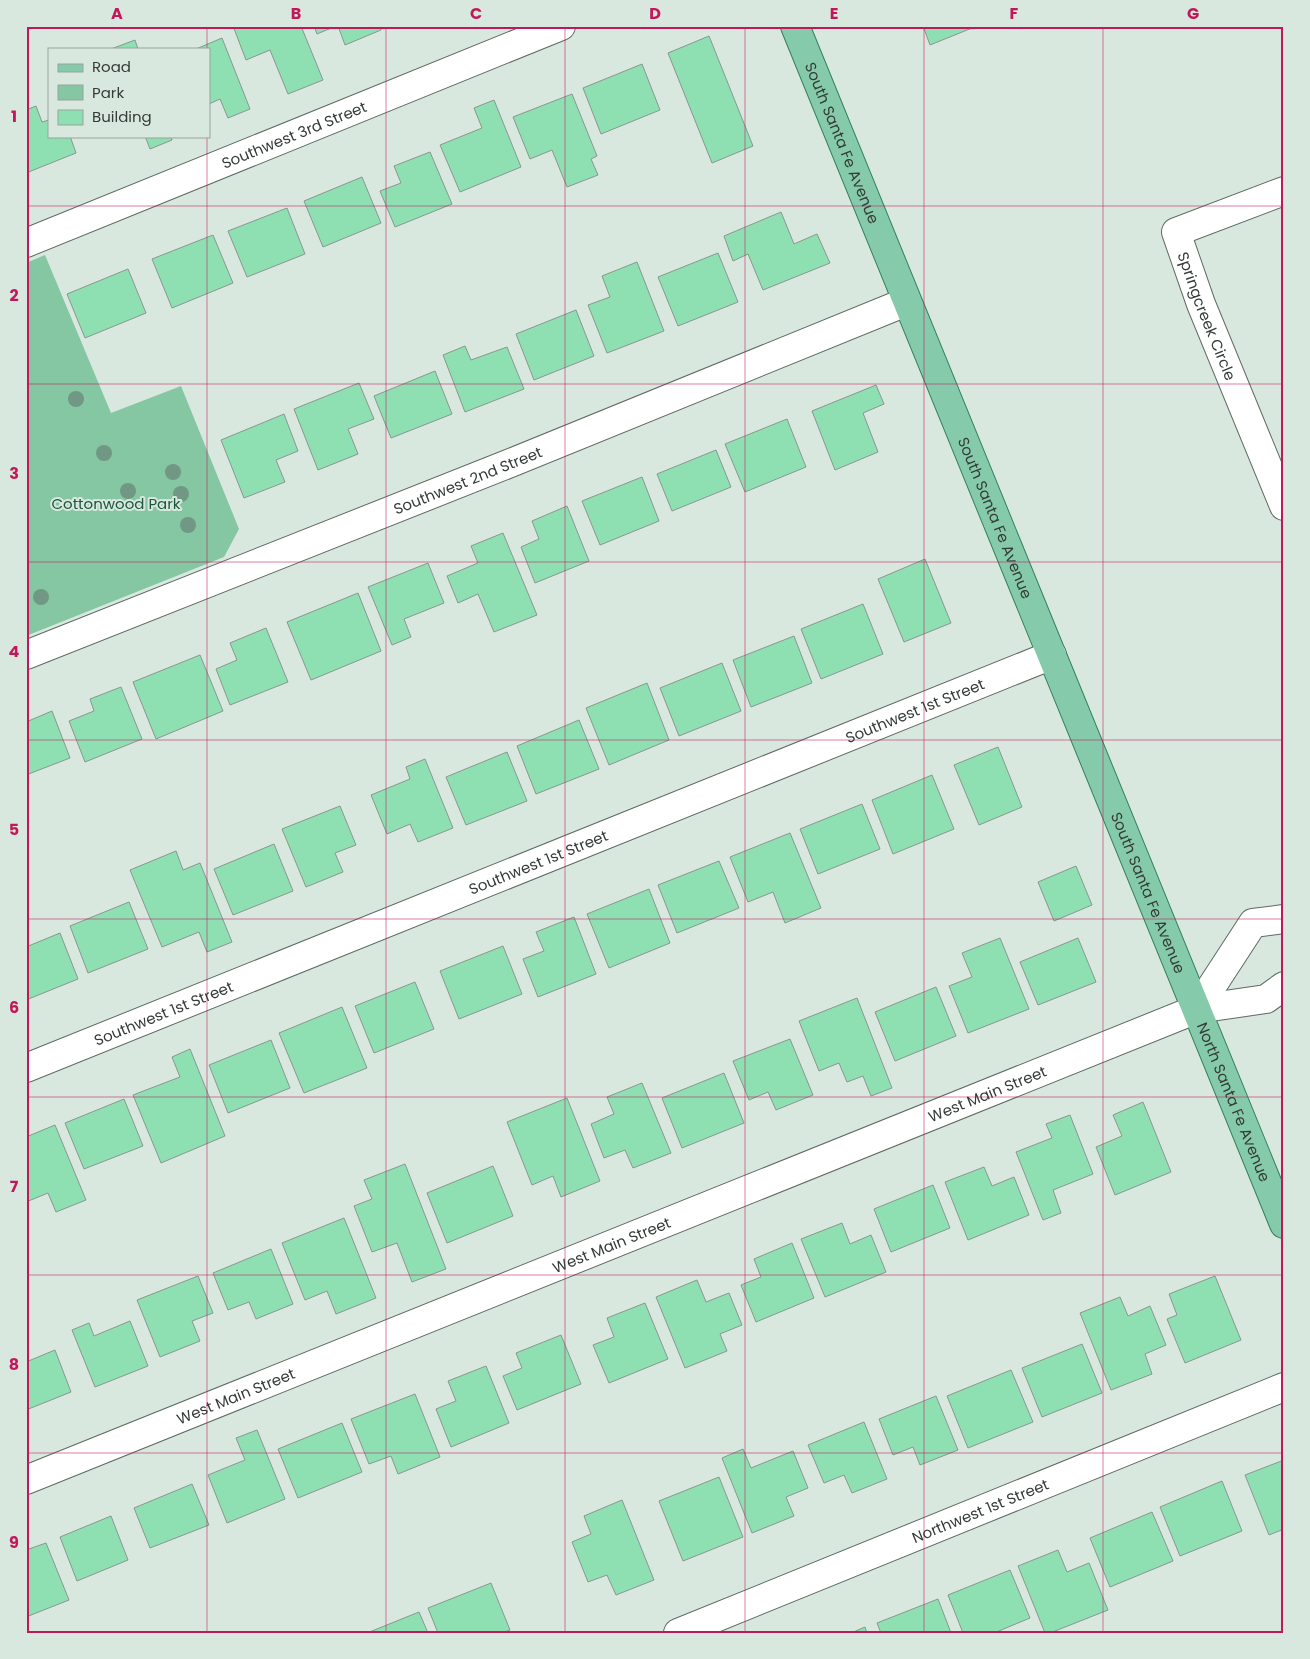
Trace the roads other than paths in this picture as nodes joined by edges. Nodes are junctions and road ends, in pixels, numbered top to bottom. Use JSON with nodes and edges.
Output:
{"nodes":[{"id":1,"x":560,"y":26,"type":"edge"},
{"id":2,"x":795,"y":26,"type":"edge"},
{"id":3,"x":1284,"y":191,"type":"edge"},
{"id":4,"x":26,"y":243,"type":"edge"},
{"id":5,"x":906,"y":302,"type":"junction"},
{"id":6,"x":1284,"y":506,"type":"edge"},
{"id":7,"x":26,"y":655,"type":"edge"},
{"id":8,"x":1052,"y":655,"type":"junction"},
{"id":9,"x":1284,"y":919,"type":"edge"},
{"id":10,"x":1284,"y":986,"type":"edge"},
{"id":11,"x":1196,"y":1009,"type":"junction"},
{"id":12,"x":26,"y":1068,"type":"edge"},
{"id":13,"x":1284,"y":1224,"type":"edge"},
{"id":14,"x":1284,"y":1388,"type":"edge"},
{"id":15,"x":26,"y":1480,"type":"edge"},
{"id":16,"x":678,"y":1633,"type":"edge"}],
"edges":[{"from":1,"to":4,"type":"street","name":"Southwest 3rd Street"},
{"from":2,"to":5,"type":"main road","name":"South Santa Fe Avenue"},
{"from":3,"to":6,"type":"street","name":"Springcreek Circle"},
{"from":5,"to":7,"type":"street","name":"Southwest 2nd Street"},
{"from":5,"to":8,"type":"main road","name":"South Santa Fe Avenue"},
{"from":8,"to":11,"type":"main road","name":"South Santa Fe Avenue"},
{"from":8,"to":12,"type":"street","name":"Southwest 1st Street"},
{"from":9,"to":11,"type":"street"},
{"from":10,"to":11,"type":"street","name":"West Main Street"},
{"from":11,"to":13,"type":"main road","name":"North Santa Fe Avenue"},
{"from":11,"to":15,"type":"street","name":"West Main Street"},
{"from":14,"to":16,"type":"street","name":"Northwest 1st Street"}]}
